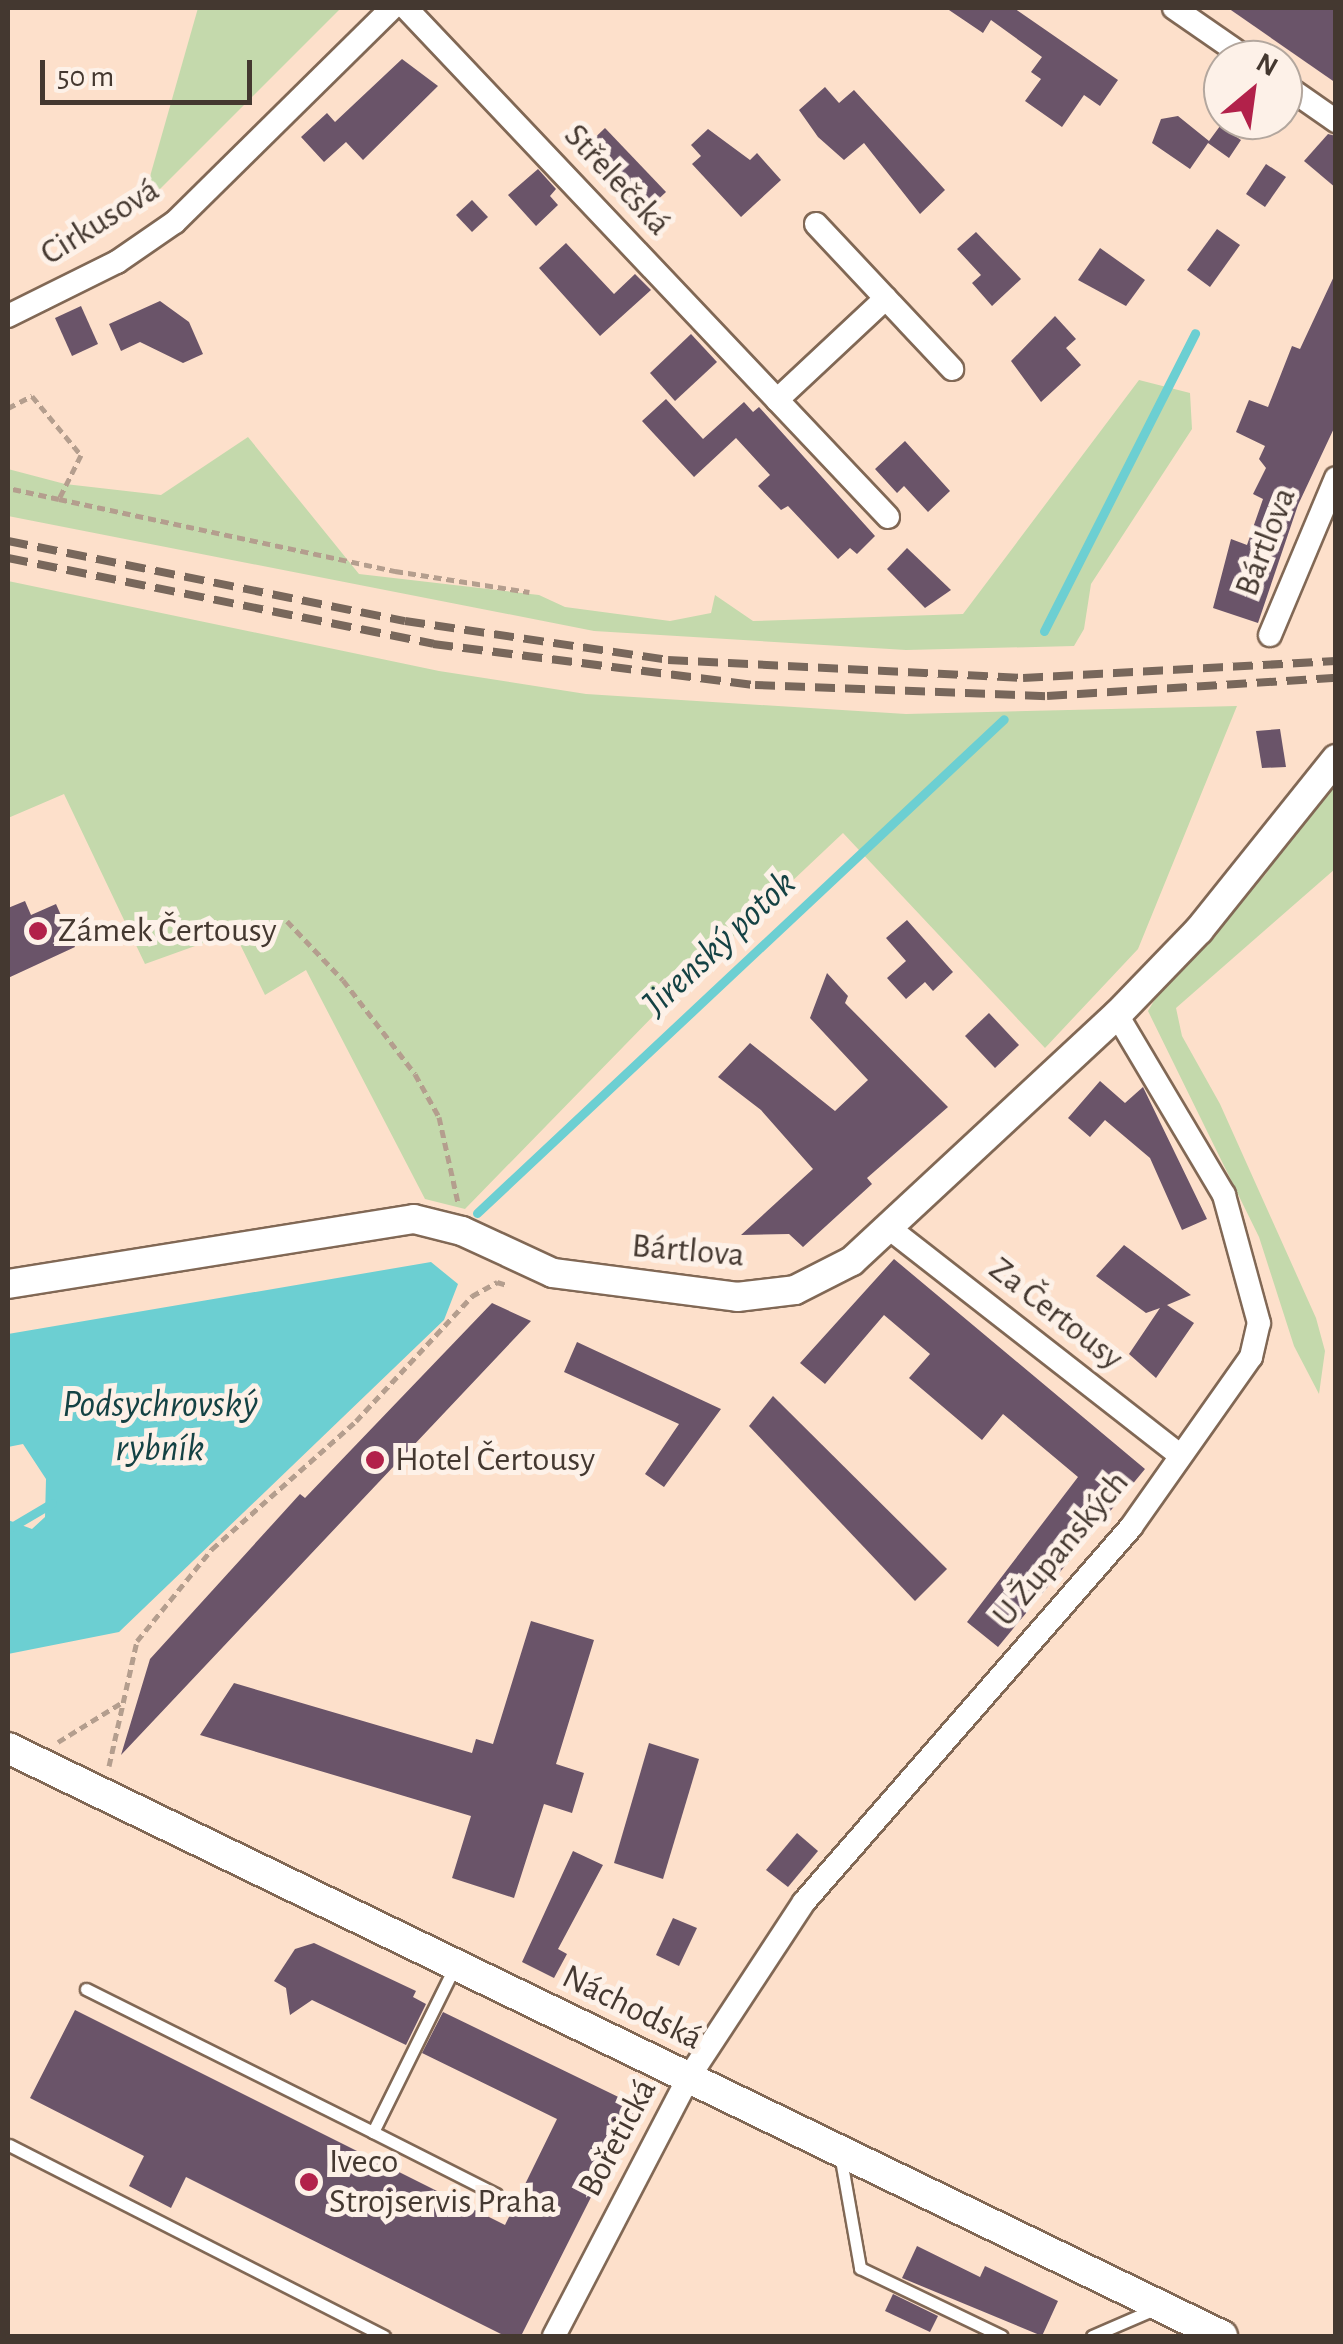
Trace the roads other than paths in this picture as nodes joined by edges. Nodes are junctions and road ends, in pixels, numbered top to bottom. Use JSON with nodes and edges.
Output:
{"nodes":[{"id":1,"x":392,"y":8,"type":"edge"},
{"id":2,"x":406,"y":8,"type":"edge"},
{"id":3,"x":1174,"y":8,"type":"edge"},
{"id":4,"x":1220,"y":40,"type":"edge"},
{"id":5,"x":1303,"y":98,"type":"edge"},
{"id":6,"x":1336,"y":120,"type":"edge"},
{"id":7,"x":816,"y":224,"type":"dead end"},
{"id":8,"x":886,"y":298,"type":"junction"},
{"id":9,"x":8,"y":316,"type":"edge"},
{"id":10,"x":952,"y":368,"type":"dead end"},
{"id":11,"x":777,"y":400,"type":"junction"},
{"id":12,"x":1336,"y":478,"type":"edge"},
{"id":13,"x":888,"y":518,"type":"dead end"},
{"id":14,"x":1270,"y":634,"type":"dead end"},
{"id":15,"x":1336,"y":759,"type":"edge"},
{"id":16,"x":1116,"y":1015,"type":"junction"},
{"id":17,"x":890,"y":1228,"type":"junction"},
{"id":18,"x":8,"y":1284,"type":"edge"},
{"id":19,"x":1180,"y":1455,"type":"junction"},
{"id":20,"x":8,"y":1748,"type":"edge"},
{"id":21,"x":456,"y":1964,"type":"junction"},
{"id":22,"x":86,"y":1990,"type":"dead end"},
{"id":23,"x":690,"y":2078,"type":"junction"},
{"id":24,"x":373,"y":2132,"type":"junction"},
{"id":25,"x":9,"y":2145,"type":"edge"},
{"id":26,"x":840,"y":2150,"type":"junction"},
{"id":27,"x":496,"y":2194,"type":"dead end"},
{"id":28,"x":1162,"y":2306,"type":"junction"},
{"id":29,"x":384,"y":2336,"type":"edge"},
{"id":30,"x":554,"y":2336,"type":"edge"},
{"id":31,"x":1002,"y":2336,"type":"edge"},
{"id":32,"x":1092,"y":2336,"type":"edge"},
{"id":33,"x":1222,"y":2336,"type":"edge"}],
"edges":[{"from":1,"to":9,"type":"street","name":"Cirkusová"},
{"from":2,"to":11,"type":"street","name":"Střelečská"},
{"from":3,"to":4,"type":"street"},
{"from":5,"to":6,"type":"street"},
{"from":7,"to":8,"type":"street"},
{"from":8,"to":10,"type":"street"},
{"from":8,"to":11,"type":"street"},
{"from":11,"to":13,"type":"street","name":"Střelečská"},
{"from":12,"to":14,"type":"street","name":"Bártlova"},
{"from":15,"to":16,"type":"street","name":"Bártlova"},
{"from":16,"to":17,"type":"street","name":"Bártlova"},
{"from":16,"to":19,"type":"street","name":"U Županských"},
{"from":17,"to":18,"type":"street","name":"Bártlova"},
{"from":17,"to":19,"type":"street","name":"Za Čertousy"},
{"from":19,"to":23,"type":"street","name":"U Županských"},
{"from":20,"to":21,"type":"main road","name":"Náchodská"},
{"from":21,"to":23,"type":"main road","name":"Náchodská"},
{"from":21,"to":24,"type":"lane"},
{"from":22,"to":24,"type":"lane"},
{"from":23,"to":26,"type":"main road","name":"Náchodská"},
{"from":23,"to":30,"type":"street","name":"Bořetická"},
{"from":24,"to":27,"type":"lane"},
{"from":25,"to":29,"type":"lane"},
{"from":26,"to":28,"type":"main road","name":"Náchodská"},
{"from":26,"to":31,"type":"lane"},
{"from":28,"to":32,"type":"lane"},
{"from":28,"to":33,"type":"main road","name":"Náchodská"}]}
